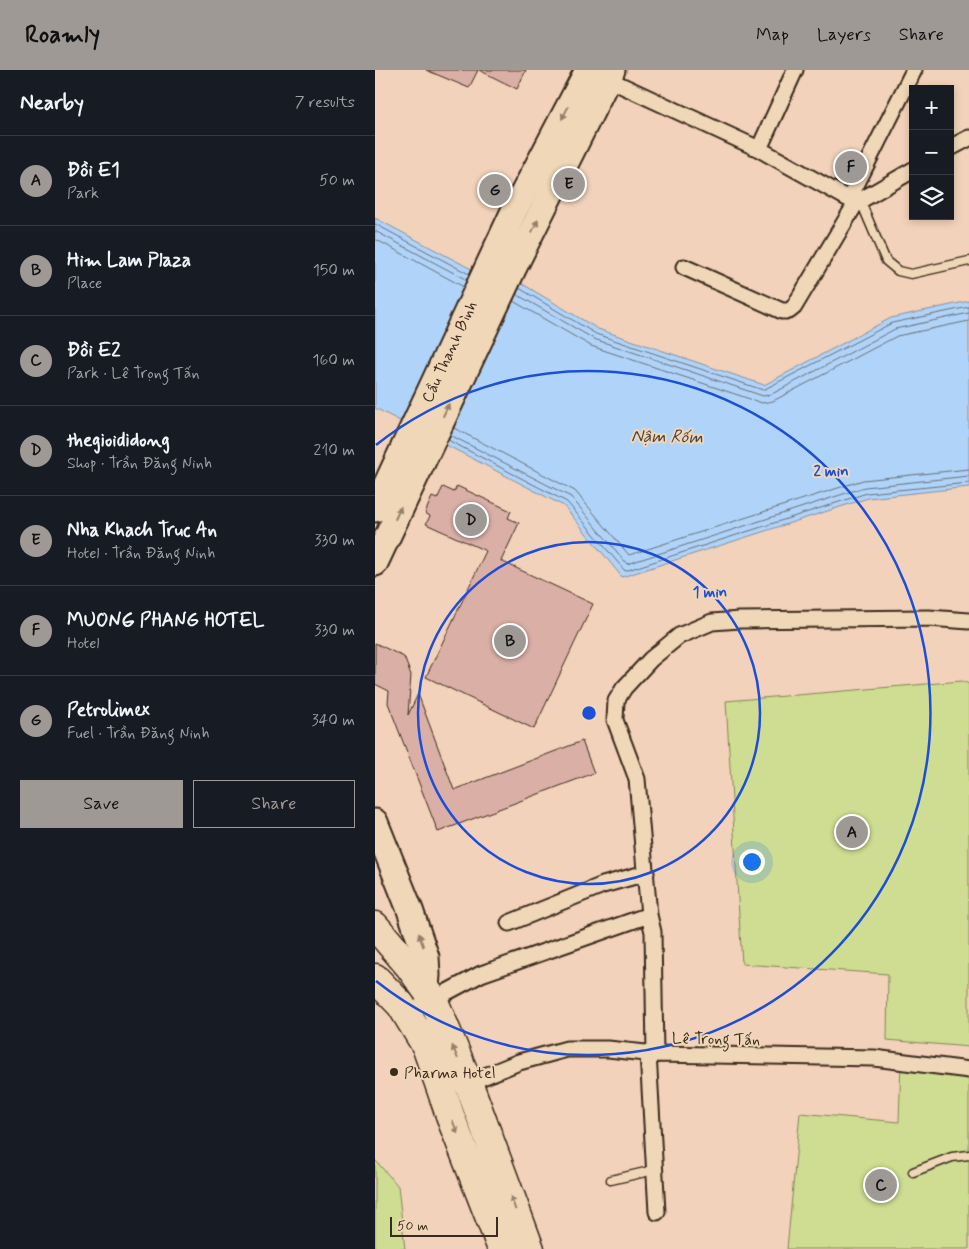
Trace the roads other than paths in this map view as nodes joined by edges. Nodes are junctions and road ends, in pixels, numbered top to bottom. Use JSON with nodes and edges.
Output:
{"nodes":[{"id":1,"x":795,"y":70,"type":"edge"},
{"id":2,"x":914,"y":70,"type":"edge"},
{"id":3,"x":599,"y":72,"type":"edge"},
{"id":4,"x":969,"y":138,"type":"edge"},
{"id":5,"x":954,"y":146,"type":"edge"},
{"id":6,"x":759,"y":149,"type":"junction"},
{"id":7,"x":909,"y":172,"type":"edge"},
{"id":8,"x":855,"y":201,"type":"junction"},
{"id":9,"x":969,"y":261,"type":"edge"},
{"id":10,"x":684,"y":267,"type":"dead end"},
{"id":11,"x":415,"y":450,"type":"junction"},
{"id":12,"x":375,"y":509,"type":"edge"},
{"id":13,"x":375,"y":563,"type":"edge"},
{"id":14,"x":969,"y":621,"type":"edge"},
{"id":15,"x":375,"y":822,"type":"edge"},
{"id":16,"x":646,"y":873,"type":"junction"},
{"id":17,"x":649,"y":914,"type":"junction"},
{"id":18,"x":509,"y":923,"type":"dead end"},
{"id":19,"x":375,"y":926,"type":"edge"},
{"id":20,"x":375,"y":978,"type":"edge"},
{"id":21,"x":429,"y":993,"type":"junction"},
{"id":22,"x":406,"y":1014,"type":"junction"},
{"id":23,"x":651,"y":1054,"type":"junction"},
{"id":24,"x":969,"y":1070,"type":"edge"},
{"id":25,"x":468,"y":1082,"type":"junction"},
{"id":26,"x":443,"y":1094,"type":"junction"},
{"id":27,"x":969,"y":1155,"type":"edge"},
{"id":28,"x":654,"y":1170,"type":"junction"},
{"id":29,"x":913,"y":1172,"type":"dead end"},
{"id":30,"x":611,"y":1180,"type":"dead end"},
{"id":31,"x":657,"y":1212,"type":"dead end"},
{"id":32,"x":502,"y":1249,"type":"edge"},
{"id":33,"x":530,"y":1249,"type":"edge"}],
"edges":[{"from":1,"to":6,"type":"street"},
{"from":2,"to":8,"type":"street"},
{"from":3,"to":6,"type":"street"},
{"from":3,"to":11,"type":"main road","name":"Cầu Thanh Bình"},
{"from":4,"to":5,"type":"street"},
{"from":6,"to":8,"type":"street"},
{"from":7,"to":8,"type":"street"},
{"from":8,"to":9,"type":"lane"},
{"from":8,"to":10,"type":"street"},
{"from":11,"to":12,"type":"main road"},
{"from":13,"to":11,"type":"main road","one_way":true},
{"from":14,"to":16,"type":"street"},
{"from":21,"to":15,"type":"main road","one_way":true},
{"from":16,"to":17,"type":"street"},
{"from":16,"to":18,"type":"street"},
{"from":17,"to":21,"type":"street"},
{"from":17,"to":23,"type":"street"},
{"from":19,"to":21,"type":"highway"},
{"from":20,"to":22,"type":"highway"},
{"from":21,"to":22,"type":"street"},
{"from":25,"to":21,"type":"highway","one_way":true},
{"from":22,"to":26,"type":"highway"},
{"from":23,"to":24,"type":"street","name":"Lê Trọng Tấn"},
{"from":23,"to":25,"type":"street","name":"Lê Trọng Tấn"},
{"from":23,"to":28,"type":"street"},
{"from":25,"to":26,"type":"street","name":"Lê Trọng Tấn"},
{"from":33,"to":25,"type":"highway","one_way":true},
{"from":26,"to":32,"type":"highway","one_way":true},
{"from":27,"to":29,"type":"lane"},
{"from":28,"to":30,"type":"lane"},
{"from":28,"to":31,"type":"street"}]}
